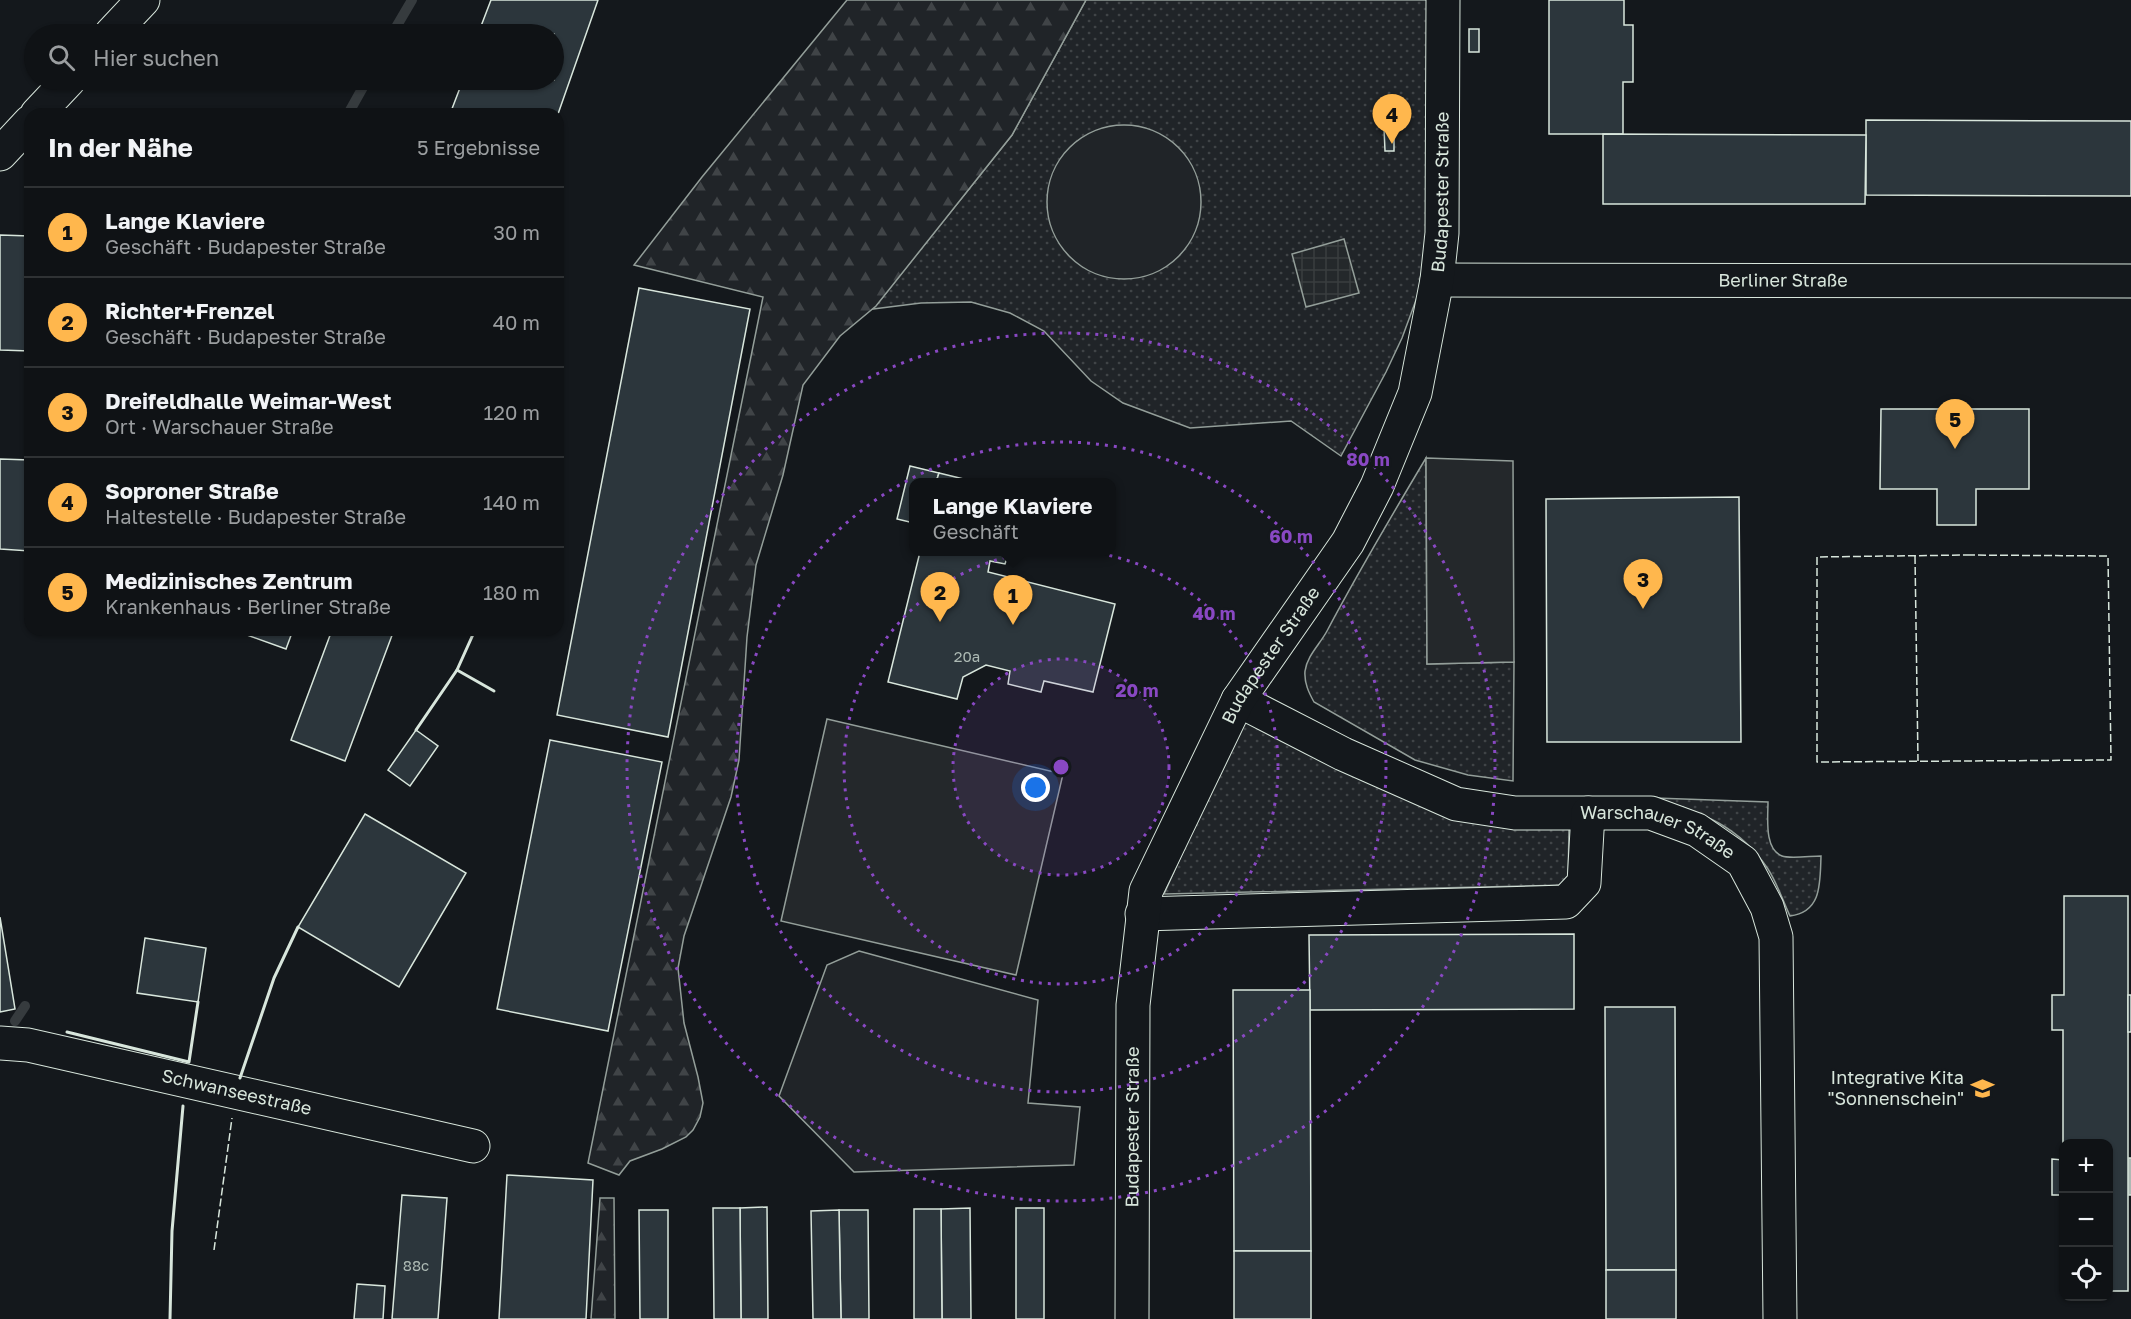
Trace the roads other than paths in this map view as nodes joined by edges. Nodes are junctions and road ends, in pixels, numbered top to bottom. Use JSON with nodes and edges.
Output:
{"nodes":[{"id":1,"x":143,"y":0,"type":"edge"},
{"id":2,"x":1443,"y":0,"type":"edge"},
{"id":3,"x":120,"y":24,"type":"edge"},
{"id":4,"x":60,"y":90,"type":"edge"},
{"id":5,"x":43,"y":108,"type":"edge"},
{"id":6,"x":24,"y":128,"type":"edge"},
{"id":7,"x":0,"y":154,"type":"edge"},
{"id":8,"x":1437,"y":280,"type":"junction"},
{"id":9,"x":2131,"y":281,"type":"edge"},
{"id":10,"x":1238,"y":700,"type":"junction"},
{"id":11,"x":1588,"y":813,"type":"junction"},
{"id":12,"x":1142,"y":914,"type":"junction"},
{"id":13,"x":0,"y":1043,"type":"edge"},
{"id":14,"x":473,"y":1146,"type":"dead end"},
{"id":15,"x":1132,"y":1319,"type":"edge"},
{"id":16,"x":1780,"y":1319,"type":"edge"}],
"edges":[{"from":1,"to":3,"type":"street"},
{"from":2,"to":8,"type":"street","name":"Budapester Straße"},
{"from":4,"to":5,"type":"street"},
{"from":6,"to":7,"type":"street"},
{"from":8,"to":9,"type":"street","name":"Berliner Straße"},
{"from":8,"to":10,"type":"street","name":"Budapester Straße"},
{"from":10,"to":11,"type":"street","name":"Warschauer Straße"},
{"from":10,"to":12,"type":"street","name":"Budapester Straße"},
{"from":11,"to":12,"type":"street"},
{"from":11,"to":16,"type":"street","name":"Warschauer Straße"},
{"from":12,"to":15,"type":"street","name":"Budapester Straße"},
{"from":13,"to":14,"type":"street","name":"Schwanseestraße"}]}
